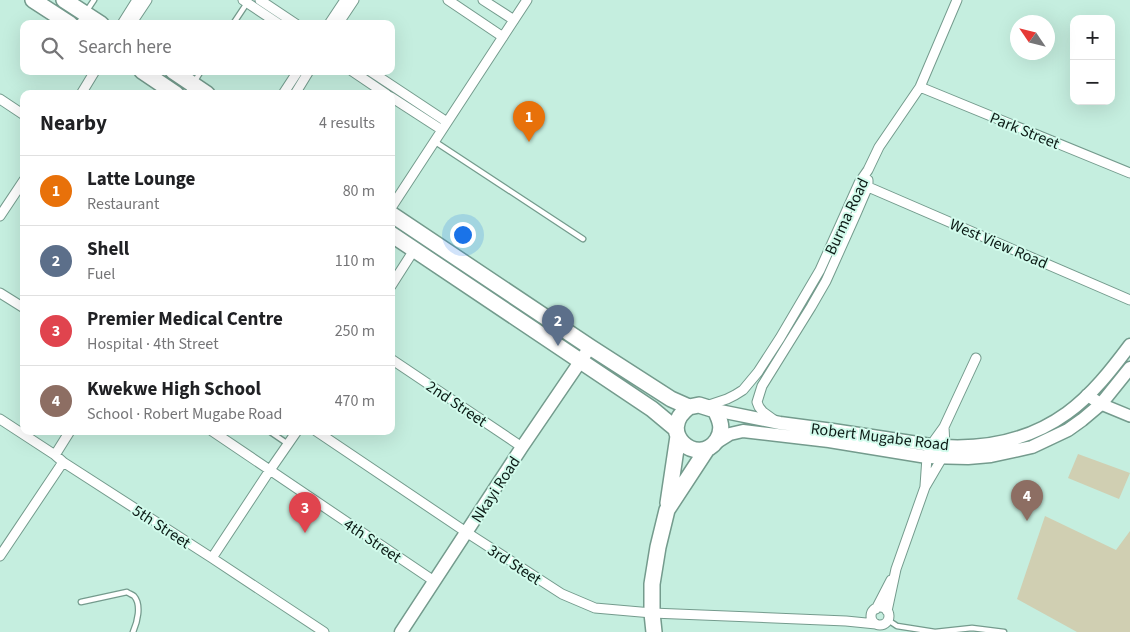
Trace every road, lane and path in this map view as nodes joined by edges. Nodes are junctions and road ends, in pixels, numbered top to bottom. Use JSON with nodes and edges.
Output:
{"nodes":[{"id":1,"x":33,"y":0,"type":"edge"},
{"id":2,"x":64,"y":0,"type":"edge"},
{"id":3,"x":94,"y":0,"type":"edge"},
{"id":4,"x":137,"y":0,"type":"edge"},
{"id":5,"x":147,"y":0,"type":"edge"},
{"id":6,"x":260,"y":0,"type":"edge"},
{"id":7,"x":345,"y":0,"type":"edge"},
{"id":8,"x":354,"y":0,"type":"edge"},
{"id":9,"x":448,"y":0,"type":"edge"},
{"id":10,"x":483,"y":0,"type":"edge"},
{"id":11,"x":527,"y":0,"type":"edge"},
{"id":12,"x":957,"y":0,"type":"edge"},
{"id":13,"x":245,"y":1,"type":"edge"},
{"id":14,"x":81,"y":18,"type":"edge"},
{"id":15,"x":64,"y":20,"type":"edge"},
{"id":16,"x":124,"y":20,"type":"edge"},
{"id":17,"x":134,"y":20,"type":"edge"},
{"id":18,"x":235,"y":20,"type":"edge"},
{"id":19,"x":272,"y":20,"type":"edge"},
{"id":20,"x":290,"y":20,"type":"edge"},
{"id":21,"x":332,"y":20,"type":"edge"},
{"id":22,"x":341,"y":20,"type":"edge"},
{"id":23,"x":514,"y":20,"type":"junction"},
{"id":24,"x":503,"y":37,"type":"junction"},
{"id":25,"x":93,"y":75,"type":"edge"},
{"id":26,"x":148,"y":75,"type":"edge"},
{"id":27,"x":177,"y":75,"type":"edge"},
{"id":28,"x":199,"y":75,"type":"edge"},
{"id":29,"x":295,"y":75,"type":"edge"},
{"id":30,"x":307,"y":75,"type":"edge"},
{"id":31,"x":358,"y":75,"type":"edge"},
{"id":32,"x":375,"y":75,"type":"edge"},
{"id":33,"x":920,"y":87,"type":"junction"},
{"id":34,"x":190,"y":89,"type":"edge"},
{"id":35,"x":83,"y":90,"type":"edge"},
{"id":36,"x":170,"y":90,"type":"edge"},
{"id":37,"x":286,"y":90,"type":"edge"},
{"id":38,"x":297,"y":90,"type":"edge"},
{"id":39,"x":380,"y":90,"type":"edge"},
{"id":40,"x":0,"y":99,"type":"edge"},
{"id":41,"x":395,"y":99,"type":"edge"},
{"id":42,"x":20,"y":112,"type":"edge"},
{"id":43,"x":444,"y":126,"type":"junction"},
{"id":44,"x":434,"y":140,"type":"junction"},
{"id":45,"x":1130,"y":173,"type":"edge"},
{"id":46,"x":864,"y":184,"type":"junction"},
{"id":47,"x":20,"y":186,"type":"edge"},
{"id":48,"x":395,"y":202,"type":"edge"},
{"id":49,"x":0,"y":216,"type":"edge"},
{"id":50,"x":395,"y":217,"type":"edge"},
{"id":51,"x":395,"y":237,"type":"edge"},
{"id":52,"x":583,"y":239,"type":"dead end"},
{"id":53,"x":414,"y":250,"type":"junction"},
{"id":54,"x":395,"y":280,"type":"edge"},
{"id":55,"x":0,"y":293,"type":"edge"},
{"id":56,"x":520,"y":300,"type":"junction"},
{"id":57,"x":1130,"y":300,"type":"edge"},
{"id":58,"x":20,"y":306,"type":"edge"},
{"id":59,"x":511,"y":314,"type":"junction"},
{"id":60,"x":563,"y":329,"type":"junction"},
{"id":61,"x":554,"y":342,"type":"junction"},
{"id":62,"x":1130,"y":345,"type":"edge"},
{"id":63,"x":590,"y":347,"type":"junction"},
{"id":64,"x":976,"y":358,"type":"dead end"},
{"id":65,"x":580,"y":360,"type":"junction"},
{"id":66,"x":395,"y":362,"type":"edge"},
{"id":67,"x":1130,"y":368,"type":"edge"},
{"id":68,"x":1088,"y":395,"type":"junction"},
{"id":69,"x":1101,"y":404,"type":"junction"},
{"id":70,"x":689,"y":407,"type":"junction"},
{"id":71,"x":710,"y":408,"type":"junction"},
{"id":72,"x":1130,"y":416,"type":"edge"},
{"id":73,"x":0,"y":419,"type":"edge"},
{"id":74,"x":780,"y":423,"type":"junction"},
{"id":75,"x":944,"y":426,"type":"junction"},
{"id":76,"x":20,"y":432,"type":"edge"},
{"id":77,"x":677,"y":433,"type":"junction"},
{"id":78,"x":24,"y":435,"type":"edge"},
{"id":79,"x":68,"y":435,"type":"edge"},
{"id":80,"x":218,"y":435,"type":"edge"},
{"id":81,"x":275,"y":435,"type":"edge"},
{"id":82,"x":294,"y":435,"type":"edge"},
{"id":83,"x":322,"y":435,"type":"edge"},
{"id":84,"x":288,"y":444,"type":"junction"},
{"id":85,"x":710,"y":446,"type":"junction"},
{"id":86,"x":522,"y":447,"type":"junction"},
{"id":87,"x":929,"y":451,"type":"junction"},
{"id":88,"x":944,"y":452,"type":"junction"},
{"id":89,"x":55,"y":455,"type":"junction"},
{"id":90,"x":63,"y":462,"type":"junction"},
{"id":91,"x":270,"y":470,"type":"junction"},
{"id":92,"x":925,"y":488,"type":"junction"},
{"id":93,"x":667,"y":510,"type":"junction"},
{"id":94,"x":466,"y":532,"type":"junction"},
{"id":95,"x":0,"y":556,"type":"edge"},
{"id":96,"x":212,"y":558,"type":"junction"},
{"id":97,"x":896,"y":569,"type":"junction"},
{"id":98,"x":434,"y":581,"type":"junction"},
{"id":99,"x":81,"y":602,"type":"dead end"},
{"id":100,"x":874,"y":612,"type":"junction"},
{"id":101,"x":652,"y":613,"type":"junction"},
{"id":102,"x":887,"y":616,"type":"junction"},
{"id":103,"x":846,"y":621,"type":"junction"},
{"id":104,"x":876,"y":624,"type":"junction"},
{"id":105,"x":133,"y":632,"type":"edge"},
{"id":106,"x":324,"y":632,"type":"edge"},
{"id":107,"x":401,"y":632,"type":"edge"},
{"id":108,"x":654,"y":632,"type":"edge"},
{"id":109,"x":935,"y":632,"type":"edge"},
{"id":110,"x":1004,"y":632,"type":"edge"}],
"edges":[{"from":1,"to":15,"type":"highway"},
{"from":2,"to":14,"type":"highway"},
{"from":3,"to":14,"type":"lane"},
{"from":4,"to":16,"type":"street"},
{"from":5,"to":17,"type":"street"},
{"from":6,"to":20,"type":"street"},
{"from":7,"to":21,"type":"street"},
{"from":8,"to":22,"type":"street"},
{"from":9,"to":24,"type":"street"},
{"from":10,"to":23,"type":"street"},
{"from":11,"to":23,"type":"street"},
{"from":12,"to":33,"type":"street","name":"Burma Road"},
{"from":13,"to":18,"type":"lane"},
{"from":13,"to":19,"type":"street"},
{"from":23,"to":24,"type":"street"},
{"from":24,"to":43,"type":"street"},
{"from":25,"to":35,"type":"street"},
{"from":26,"to":36,"type":"highway"},
{"from":27,"to":34,"type":"highway"},
{"from":28,"to":34,"type":"lane"},
{"from":29,"to":37,"type":"street"},
{"from":30,"to":38,"type":"street"},
{"from":31,"to":39,"type":"street"},
{"from":32,"to":43,"type":"street"},
{"from":33,"to":45,"type":"street","name":"Park Street"},
{"from":33,"to":46,"type":"street","name":"Burma Road"},
{"from":40,"to":42,"type":"street"},
{"from":41,"to":43,"type":"street"},
{"from":43,"to":44,"type":"street"},
{"from":44,"to":48,"type":"street"},
{"from":44,"to":52,"type":"lane"},
{"from":46,"to":57,"type":"street","name":"West View Road"},
{"from":46,"to":71,"type":"street","name":"Burma Road"},
{"from":46,"to":74,"type":"street"},
{"from":47,"to":49,"type":"street"},
{"from":50,"to":56,"type":"highway"},
{"from":51,"to":53,"type":"highway"},
{"from":53,"to":54,"type":"street"},
{"from":53,"to":59,"type":"highway"},
{"from":55,"to":58,"type":"street"},
{"from":56,"to":59,"type":"highway"},
{"from":56,"to":60,"type":"highway"},
{"from":59,"to":61,"type":"highway"},
{"from":60,"to":61,"type":"highway"},
{"from":60,"to":63,"type":"highway"},
{"from":61,"to":65,"type":"highway"},
{"from":62,"to":68,"type":"main road","name":"Robert Mugabe Road"},
{"from":63,"to":65,"type":"main road","name":"Nkayi Road"},
{"from":63,"to":70,"type":"highway"},
{"from":64,"to":75,"type":"street"},
{"from":65,"to":77,"type":"highway"},
{"from":65,"to":86,"type":"main road","name":"Nkayi Road"},
{"from":66,"to":86,"type":"street","name":"2nd Street"},
{"from":67,"to":69,"type":"main road","name":"Robert Mugabe Road"},
{"from":68,"to":69,"type":"street"},
{"from":68,"to":88,"type":"main road","name":"Robert Mugabe Road"},
{"from":69,"to":72,"type":"street"},
{"from":69,"to":88,"type":"main road","name":"Robert Mugabe Road"},
{"from":70,"to":71,"type":"highway"},
{"from":70,"to":77,"type":"highway"},
{"from":71,"to":74,"type":"main road","name":"Robert Mugabe Road"},
{"from":71,"to":85,"type":"highway"},
{"from":73,"to":76,"type":"street","name":"5th Street"},
{"from":74,"to":87,"type":"main road","name":"Robert Mugabe Road"},
{"from":75,"to":87,"type":"street"},
{"from":75,"to":88,"type":"street"},
{"from":77,"to":85,"type":"highway"},
{"from":77,"to":93,"type":"highway"},
{"from":78,"to":89,"type":"street","name":"5th Street"},
{"from":79,"to":89,"type":"street"},
{"from":80,"to":91,"type":"street","name":"4th Street"},
{"from":81,"to":84,"type":"lane"},
{"from":82,"to":84,"type":"street"},
{"from":83,"to":94,"type":"street","name":"3rd Steet"},
{"from":84,"to":91,"type":"street"},
{"from":85,"to":87,"type":"main road","name":"Robert Mugabe Road"},
{"from":85,"to":93,"type":"highway"},
{"from":86,"to":94,"type":"main road","name":"Nkayi Road"},
{"from":87,"to":88,"type":"main road","name":"Robert Mugabe Road"},
{"from":87,"to":92,"type":"street"},
{"from":88,"to":92,"type":"street"},
{"from":89,"to":90,"type":"street","name":"5th Street"},
{"from":90,"to":95,"type":"street"},
{"from":90,"to":96,"type":"street","name":"5th Street"},
{"from":91,"to":96,"type":"street"},
{"from":91,"to":98,"type":"street","name":"4th Street"},
{"from":92,"to":97,"type":"street"},
{"from":93,"to":101,"type":"highway"},
{"from":94,"to":98,"type":"main road","name":"Nkayi Road"},
{"from":94,"to":101,"type":"street","name":"3rd Steet"},
{"from":96,"to":106,"type":"street","name":"5th Street"},
{"from":97,"to":100,"type":"street"},
{"from":97,"to":102,"type":"street"},
{"from":98,"to":107,"type":"main road","name":"Nkayi Road"},
{"from":99,"to":105,"type":"lane"},
{"from":100,"to":102,"type":"street"},
{"from":100,"to":103,"type":"street"},
{"from":100,"to":104,"type":"street"},
{"from":101,"to":103,"type":"street","name":"3rd Steet"},
{"from":101,"to":108,"type":"highway"},
{"from":102,"to":104,"type":"street"},
{"from":102,"to":109,"type":"lane"},
{"from":103,"to":104,"type":"street"},
{"from":109,"to":110,"type":"lane"}]}
